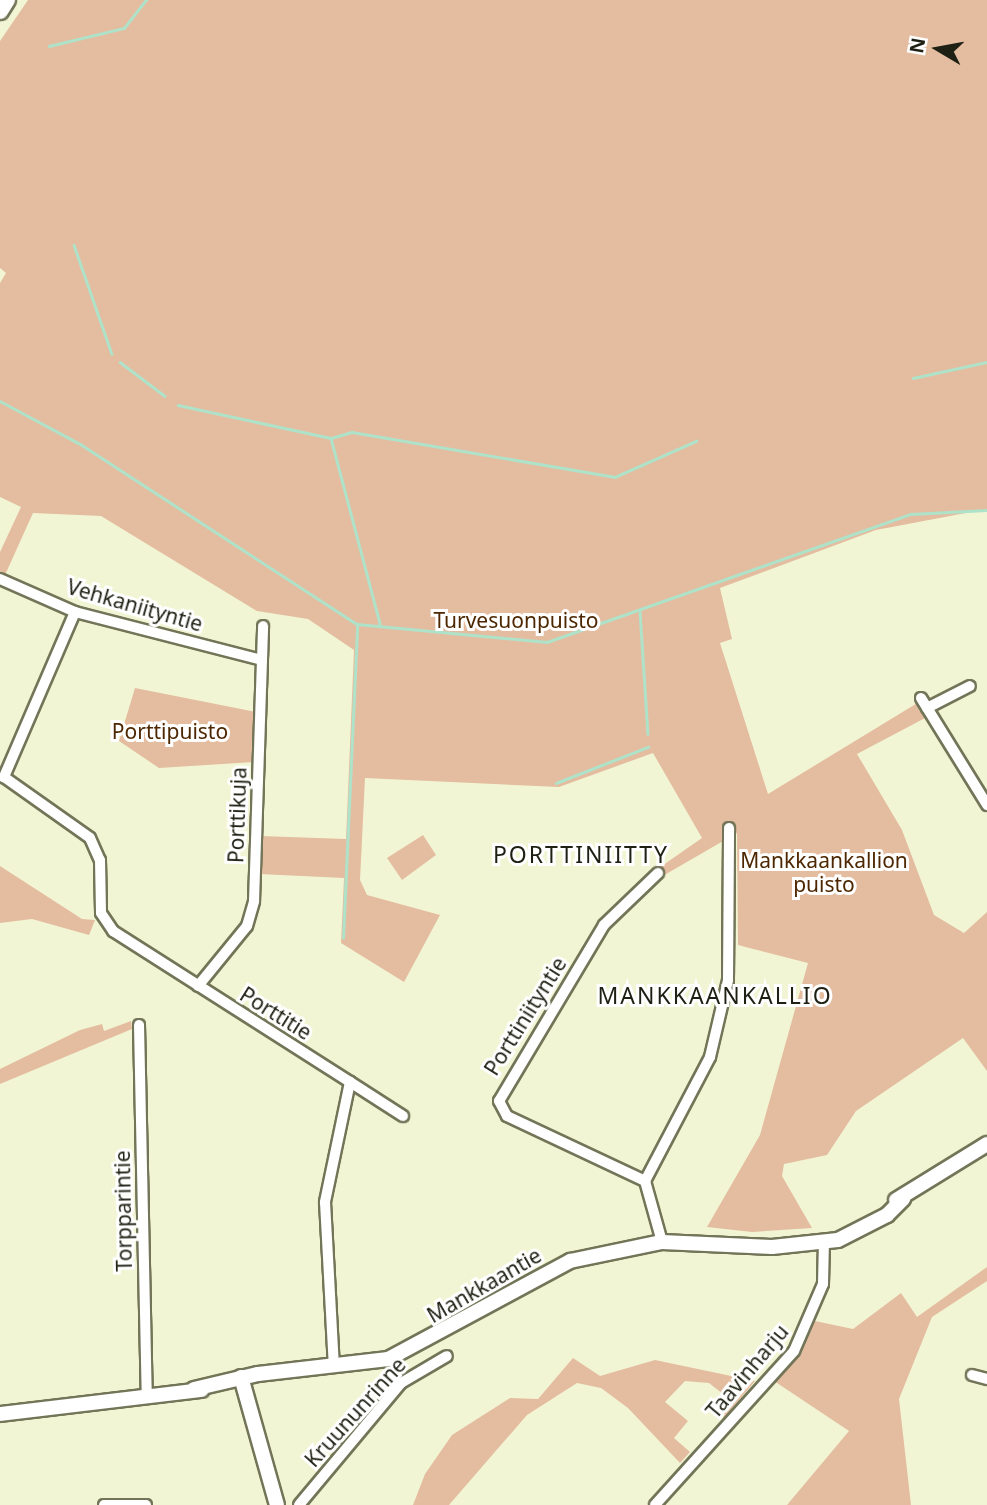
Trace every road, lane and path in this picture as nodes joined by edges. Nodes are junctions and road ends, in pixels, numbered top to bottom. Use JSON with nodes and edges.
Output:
{"nodes":[{"id":1,"x":7,"y":0,"type":"edge"},
{"id":2,"x":0,"y":11,"type":"edge"},
{"id":3,"x":0,"y":579,"type":"edge"},
{"id":4,"x":75,"y":612,"type":"junction"},
{"id":5,"x":263,"y":626,"type":"dead end"},
{"id":6,"x":262,"y":660,"type":"junction"},
{"id":7,"x":970,"y":686,"type":"dead end"},
{"id":8,"x":921,"y":698,"type":"dead end"},
{"id":9,"x":927,"y":708,"type":"junction"},
{"id":10,"x":987,"y":805,"type":"edge"},
{"id":11,"x":729,"y":828,"type":"dead end"},
{"id":12,"x":658,"y":873,"type":"dead end"},
{"id":13,"x":198,"y":986,"type":"junction"},
{"id":14,"x":139,"y":1026,"type":"dead end"},
{"id":15,"x":349,"y":1082,"type":"junction"},
{"id":16,"x":403,"y":1116,"type":"dead end"},
{"id":17,"x":987,"y":1144,"type":"edge"},
{"id":18,"x":645,"y":1181,"type":"junction"},
{"id":19,"x":824,"y":1241,"type":"junction"},
{"id":20,"x":662,"y":1242,"type":"junction"},
{"id":21,"x":447,"y":1356,"type":"dead end"},
{"id":22,"x":334,"y":1367,"type":"junction"},
{"id":23,"x":972,"y":1375,"type":"dead end"},
{"id":24,"x":987,"y":1380,"type":"edge"},
{"id":25,"x":242,"y":1381,"type":"junction"},
{"id":26,"x":148,"y":1395,"type":"junction"},
{"id":27,"x":0,"y":1414,"type":"edge"},
{"id":28,"x":104,"y":1505,"type":"edge"},
{"id":29,"x":146,"y":1505,"type":"edge"},
{"id":30,"x":277,"y":1505,"type":"edge"},
{"id":31,"x":299,"y":1505,"type":"edge"},
{"id":32,"x":655,"y":1505,"type":"edge"}],
"edges":[{"from":1,"to":2,"type":"main road"},
{"from":3,"to":4,"type":"street","name":"Vehkaniityntie"},
{"from":4,"to":6,"type":"street","name":"Vehkaniityntie"},
{"from":4,"to":13,"type":"street","name":"Porttitie"},
{"from":5,"to":6,"type":"street","name":"Porttikuja"},
{"from":6,"to":13,"type":"street","name":"Porttikuja"},
{"from":7,"to":9,"type":"street"},
{"from":8,"to":9,"type":"street"},
{"from":9,"to":10,"type":"street"},
{"from":11,"to":18,"type":"street"},
{"from":12,"to":18,"type":"street","name":"Porttiniityntie"},
{"from":13,"to":15,"type":"street","name":"Porttitie"},
{"from":14,"to":26,"type":"street","name":"Torpparintie"},
{"from":15,"to":16,"type":"street","name":"Porttitie"},
{"from":15,"to":22,"type":"street"},
{"from":17,"to":19,"type":"main road","name":"Mankkaantie"},
{"from":18,"to":20,"type":"street"},
{"from":19,"to":20,"type":"main road","name":"Mankkaantie"},
{"from":19,"to":32,"type":"street","name":"Taavinharju"},
{"from":20,"to":22,"type":"main road","name":"Mankkaantie"},
{"from":21,"to":31,"type":"street","name":"Kruununrinne"},
{"from":22,"to":25,"type":"main road","name":"Mankkaantie"},
{"from":23,"to":24,"type":"street"},
{"from":25,"to":26,"type":"main road","name":"Mankkaantie"},
{"from":25,"to":30,"type":"main road"},
{"from":26,"to":27,"type":"main road","name":"Mankkaantie"},
{"from":28,"to":29,"type":"street"}]}
